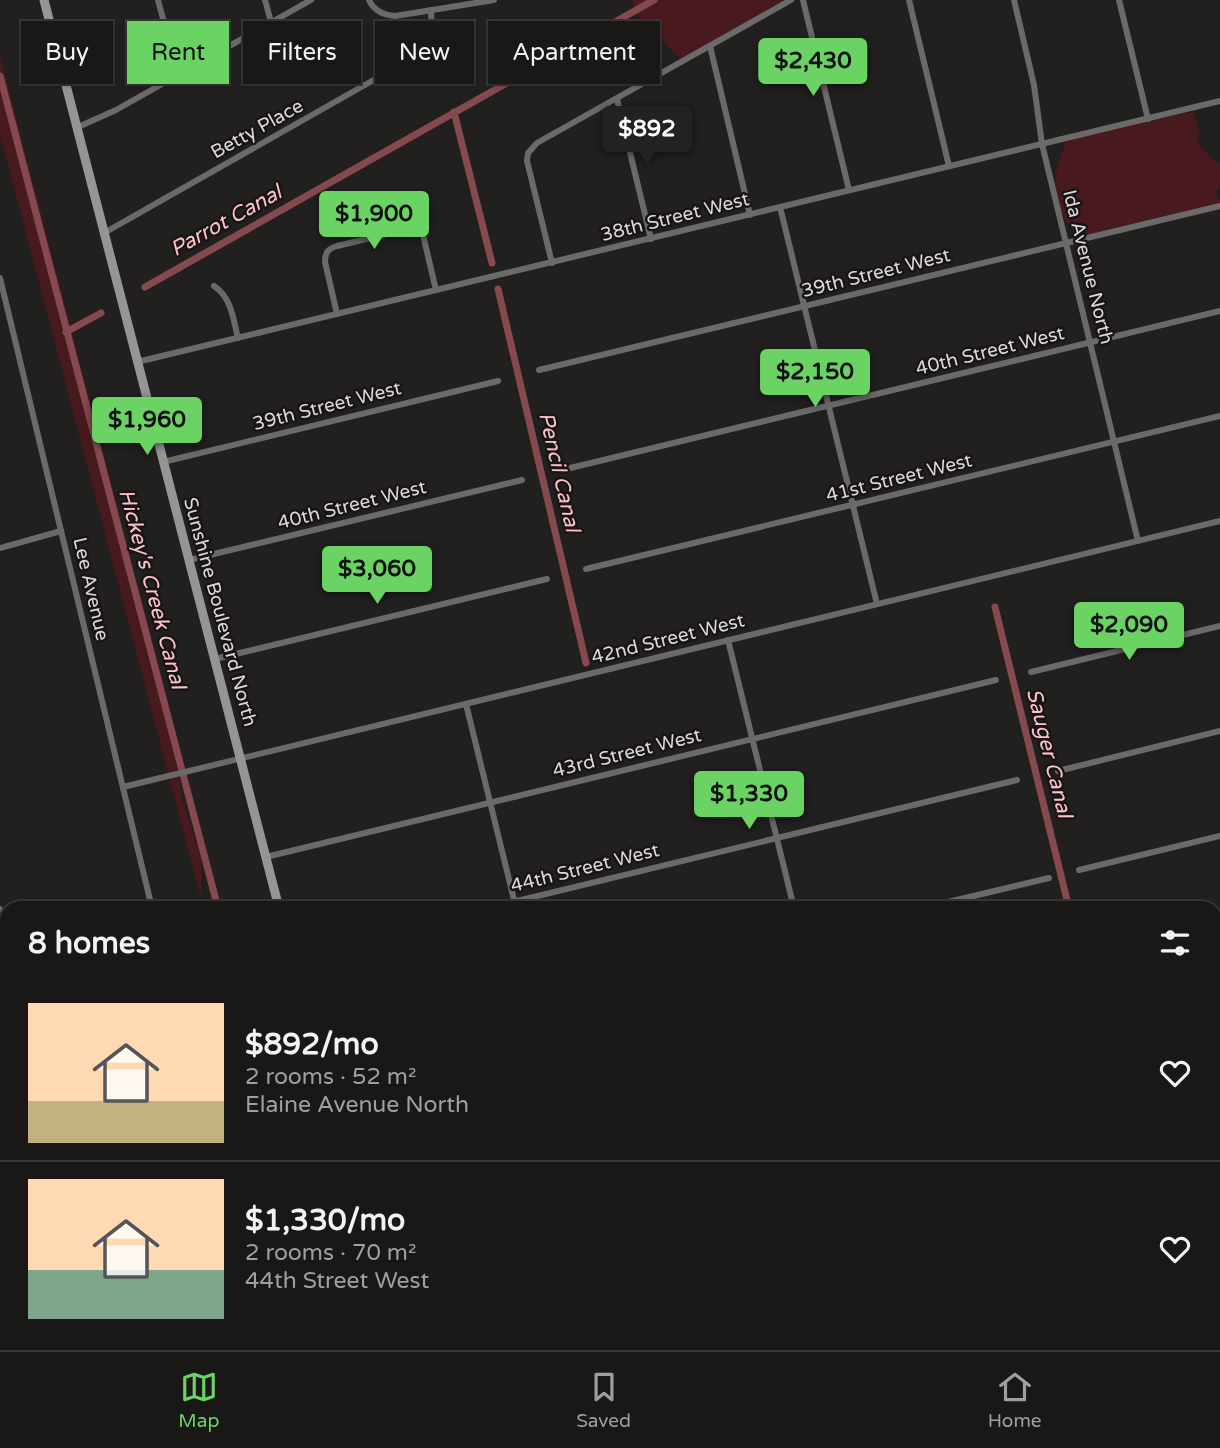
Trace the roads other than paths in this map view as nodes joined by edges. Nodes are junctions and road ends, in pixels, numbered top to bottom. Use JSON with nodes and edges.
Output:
{"nodes":[{"id":1,"x":44,"y":0,"type":"edge"},
{"id":2,"x":158,"y":0,"type":"edge"},
{"id":3,"x":265,"y":0,"type":"edge"},
{"id":4,"x":311,"y":0,"type":"edge"},
{"id":5,"x":369,"y":0,"type":"edge"},
{"id":6,"x":494,"y":0,"type":"edge"},
{"id":7,"x":791,"y":0,"type":"edge"},
{"id":8,"x":803,"y":0,"type":"edge"},
{"id":9,"x":909,"y":0,"type":"edge"},
{"id":10,"x":1014,"y":0,"type":"edge"},
{"id":11,"x":1119,"y":0,"type":"edge"},
{"id":12,"x":431,"y":10,"type":"junction"},
{"id":13,"x":164,"y":21,"type":"edge"},
{"id":14,"x":271,"y":21,"type":"edge"},
{"id":15,"x":273,"y":21,"type":"edge"},
{"id":16,"x":710,"y":46,"type":"junction"},
{"id":17,"x":162,"y":84,"type":"edge"},
{"id":18,"x":617,"y":99,"type":"junction"},
{"id":19,"x":1220,"y":101,"type":"edge"},
{"id":20,"x":1147,"y":119,"type":"junction"},
{"id":21,"x":76,"y":128,"type":"junction"},
{"id":22,"x":1042,"y":144,"type":"junction"},
{"id":23,"x":949,"y":166,"type":"junction"},
{"id":24,"x":849,"y":190,"type":"junction"},
{"id":25,"x":1220,"y":206,"type":"edge"},
{"id":26,"x":780,"y":207,"type":"junction"},
{"id":27,"x":750,"y":215,"type":"junction"},
{"id":28,"x":104,"y":233,"type":"junction"},
{"id":29,"x":651,"y":239,"type":"junction"},
{"id":30,"x":1066,"y":243,"type":"junction"},
{"id":31,"x":552,"y":263,"type":"junction"},
{"id":32,"x":0,"y":278,"type":"edge"},
{"id":33,"x":215,"y":285,"type":"dead end"},
{"id":34,"x":436,"y":290,"type":"junction"},
{"id":35,"x":804,"y":307,"type":"junction"},
{"id":36,"x":1220,"y":311,"type":"edge"},
{"id":37,"x":337,"y":314,"type":"junction"},
{"id":38,"x":238,"y":338,"type":"junction"},
{"id":39,"x":1090,"y":342,"type":"junction"},
{"id":40,"x":137,"y":362,"type":"junction"},
{"id":41,"x":539,"y":370,"type":"dead end"},
{"id":42,"x":498,"y":381,"type":"dead end"},
{"id":43,"x":829,"y":406,"type":"junction"},
{"id":44,"x":1220,"y":416,"type":"edge"},
{"id":45,"x":1114,"y":442,"type":"junction"},
{"id":46,"x":163,"y":462,"type":"junction"},
{"id":47,"x":562,"y":470,"type":"dead end"},
{"id":48,"x":522,"y":480,"type":"dead end"},
{"id":49,"x":853,"y":505,"type":"junction"},
{"id":50,"x":1220,"y":521,"type":"edge"},
{"id":51,"x":61,"y":531,"type":"junction"},
{"id":52,"x":1138,"y":541,"type":"junction"},
{"id":53,"x":0,"y":548,"type":"edge"},
{"id":54,"x":189,"y":561,"type":"junction"},
{"id":55,"x":586,"y":569,"type":"dead end"},
{"id":56,"x":547,"y":579,"type":"dead end"},
{"id":57,"x":877,"y":604,"type":"junction"},
{"id":58,"x":1220,"y":626,"type":"edge"},
{"id":59,"x":728,"y":640,"type":"junction"},
{"id":60,"x":215,"y":659,"type":"junction"},
{"id":61,"x":1031,"y":672,"type":"dead end"},
{"id":62,"x":996,"y":680,"type":"dead end"},
{"id":63,"x":466,"y":704,"type":"junction"},
{"id":64,"x":1220,"y":731,"type":"edge"},
{"id":65,"x":753,"y":739,"type":"junction"},
{"id":66,"x":240,"y":758,"type":"junction"},
{"id":67,"x":1058,"y":771,"type":"dead end"},
{"id":68,"x":1017,"y":780,"type":"dead end"},
{"id":69,"x":123,"y":787,"type":"junction"},
{"id":70,"x":491,"y":803,"type":"junction"},
{"id":71,"x":1220,"y":836,"type":"edge"},
{"id":72,"x":777,"y":839,"type":"junction"},
{"id":73,"x":266,"y":857,"type":"junction"},
{"id":74,"x":1079,"y":870,"type":"dead end"},
{"id":75,"x":1049,"y":878,"type":"dead end"},
{"id":76,"x":150,"y":901,"type":"edge"},
{"id":77,"x":277,"y":901,"type":"edge"},
{"id":78,"x":515,"y":901,"type":"edge"},
{"id":79,"x":532,"y":901,"type":"edge"},
{"id":80,"x":792,"y":901,"type":"edge"},
{"id":81,"x":952,"y":901,"type":"edge"}],
"edges":[{"from":1,"to":21,"type":"street","name":"Sunshine Boulevard North"},
{"from":2,"to":13,"type":"street"},
{"from":3,"to":14,"type":"street"},
{"from":4,"to":15,"type":"street"},
{"from":5,"to":12,"type":"street"},
{"from":6,"to":12,"type":"street"},
{"from":7,"to":16,"type":"street"},
{"from":8,"to":24,"type":"street"},
{"from":9,"to":23,"type":"street"},
{"from":10,"to":22,"type":"street","name":"Ida Avenue North"},
{"from":11,"to":20,"type":"street"},
{"from":12,"to":28,"type":"street","name":"Betty Place"},
{"from":16,"to":18,"type":"street"},
{"from":16,"to":27,"type":"street"},
{"from":17,"to":21,"type":"street"},
{"from":18,"to":29,"type":"street"},
{"from":18,"to":31,"type":"street"},
{"from":19,"to":20,"type":"street","name":"38th Street West"},
{"from":20,"to":22,"type":"street","name":"38th Street West"},
{"from":21,"to":28,"type":"street","name":"Sunshine Boulevard North"},
{"from":22,"to":23,"type":"street","name":"38th Street West"},
{"from":22,"to":30,"type":"street","name":"Ida Avenue North"},
{"from":23,"to":24,"type":"street","name":"38th Street West"},
{"from":24,"to":26,"type":"street","name":"38th Street West"},
{"from":25,"to":30,"type":"street","name":"39th Street West"},
{"from":26,"to":27,"type":"street","name":"38th Street West"},
{"from":26,"to":35,"type":"street"},
{"from":27,"to":29,"type":"street","name":"38th Street West"},
{"from":28,"to":40,"type":"street","name":"Sunshine Boulevard North"},
{"from":29,"to":31,"type":"street","name":"38th Street West"},
{"from":30,"to":35,"type":"street","name":"39th Street West"},
{"from":30,"to":39,"type":"street","name":"Ida Avenue North"},
{"from":31,"to":34,"type":"street","name":"38th Street West"},
{"from":32,"to":51,"type":"street","name":"Lee Avenue"},
{"from":33,"to":38,"type":"street"},
{"from":34,"to":37,"type":"street","name":"38th Street West"},
{"from":34,"to":37,"type":"street"},
{"from":35,"to":41,"type":"street","name":"39th Street West"},
{"from":35,"to":43,"type":"street"},
{"from":36,"to":39,"type":"street","name":"40th Street West"},
{"from":37,"to":38,"type":"street","name":"38th Street West"},
{"from":38,"to":40,"type":"street","name":"38th Street West"},
{"from":39,"to":43,"type":"street","name":"40th Street West"},
{"from":39,"to":45,"type":"street","name":"Ida Avenue North"},
{"from":40,"to":46,"type":"street","name":"Sunshine Boulevard North"},
{"from":42,"to":46,"type":"street","name":"39th Street West"},
{"from":43,"to":47,"type":"street","name":"40th Street West"},
{"from":43,"to":49,"type":"street"},
{"from":44,"to":45,"type":"street","name":"41st Street West"},
{"from":45,"to":49,"type":"street","name":"41st Street West"},
{"from":45,"to":52,"type":"street","name":"Ida Avenue North"},
{"from":46,"to":54,"type":"street","name":"Sunshine Boulevard North"},
{"from":48,"to":54,"type":"street","name":"40th Street West"},
{"from":49,"to":55,"type":"street","name":"41st Street West"},
{"from":49,"to":57,"type":"street"},
{"from":50,"to":52,"type":"street","name":"42nd Street West"},
{"from":51,"to":53,"type":"street"},
{"from":51,"to":69,"type":"street","name":"Lee Avenue"},
{"from":52,"to":57,"type":"street","name":"42nd Street West"},
{"from":54,"to":60,"type":"street","name":"Sunshine Boulevard North"},
{"from":56,"to":60,"type":"street"},
{"from":57,"to":59,"type":"street","name":"42nd Street West"},
{"from":58,"to":61,"type":"street"},
{"from":59,"to":63,"type":"street","name":"42nd Street West"},
{"from":59,"to":65,"type":"street"},
{"from":60,"to":66,"type":"street","name":"Sunshine Boulevard North"},
{"from":62,"to":65,"type":"street","name":"43rd Street West"},
{"from":63,"to":66,"type":"street","name":"42nd Street West"},
{"from":63,"to":70,"type":"street"},
{"from":64,"to":67,"type":"street"},
{"from":65,"to":70,"type":"street","name":"43rd Street West"},
{"from":65,"to":72,"type":"street"},
{"from":66,"to":69,"type":"street","name":"42nd Street West"},
{"from":66,"to":73,"type":"street","name":"Sunshine Boulevard North"},
{"from":68,"to":72,"type":"street","name":"44th Street West"},
{"from":69,"to":76,"type":"street","name":"Lee Avenue"},
{"from":70,"to":73,"type":"street","name":"43rd Street West"},
{"from":70,"to":78,"type":"street"},
{"from":71,"to":74,"type":"street"},
{"from":72,"to":79,"type":"street","name":"44th Street West"},
{"from":72,"to":80,"type":"street"},
{"from":73,"to":77,"type":"street","name":"Sunshine Boulevard North"},
{"from":75,"to":81,"type":"street"}]}
